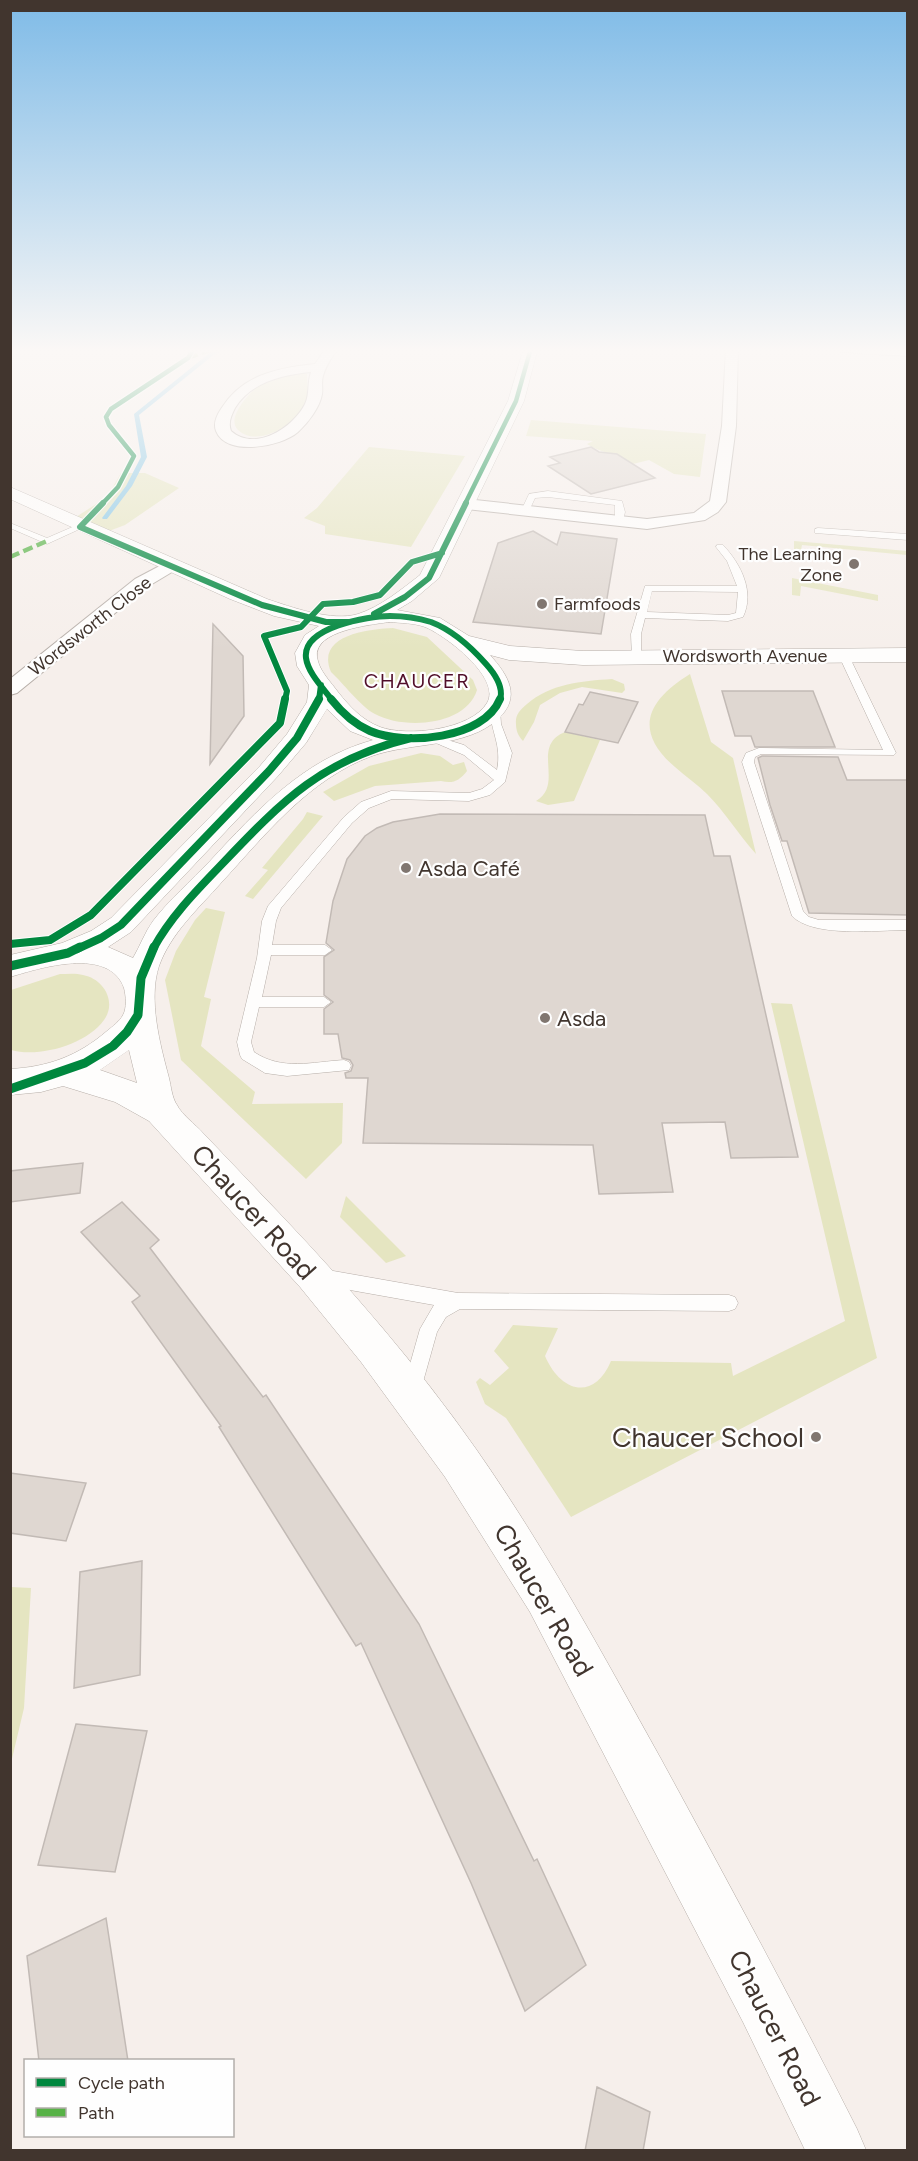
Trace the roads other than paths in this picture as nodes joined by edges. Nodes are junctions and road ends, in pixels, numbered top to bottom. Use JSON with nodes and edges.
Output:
{"nodes":[{"id":1,"x":493,"y":449,"type":"edge"},
{"id":2,"x":726,"y":449,"type":"edge"},
{"id":3,"x":10,"y":492,"type":"edge"},
{"id":4,"x":466,"y":504,"type":"junction"},
{"id":5,"x":10,"y":525,"type":"edge"},
{"id":6,"x":80,"y":528,"type":"junction"},
{"id":7,"x":818,"y":531,"type":"dead end"},
{"id":8,"x":908,"y":537,"type":"edge"},
{"id":9,"x":720,"y":547,"type":"dead end"},
{"id":10,"x":171,"y":565,"type":"junction"},
{"id":11,"x":429,"y":578,"type":"junction"},
{"id":12,"x":742,"y":590,"type":"junction"},
{"id":13,"x":262,"y":605,"type":"junction"},
{"id":14,"x":641,"y":615,"type":"junction"},
{"id":15,"x":357,"y":620,"type":"junction"},
{"id":16,"x":441,"y":626,"type":"junction"},
{"id":17,"x":460,"y":640,"type":"junction"},
{"id":18,"x":908,"y":655,"type":"edge"},
{"id":19,"x":844,"y":656,"type":"junction"},
{"id":20,"x":636,"y":657,"type":"junction"},
{"id":21,"x":583,"y":658,"type":"junction"},
{"id":22,"x":306,"y":660,"type":"junction"},
{"id":23,"x":321,"y":685,"type":"junction"},
{"id":24,"x":10,"y":689,"type":"edge"},
{"id":25,"x":511,"y":691,"type":"junction"},
{"id":26,"x":419,"y":738,"type":"junction"},
{"id":27,"x":501,"y":780,"type":"junction"},
{"id":28,"x":908,"y":926,"type":"edge"},
{"id":29,"x":265,"y":950,"type":"junction"},
{"id":30,"x":325,"y":950,"type":"dead end"},
{"id":31,"x":69,"y":953,"type":"junction"},
{"id":32,"x":13,"y":964,"type":"edge"},
{"id":33,"x":139,"y":1001,"type":"junction"},
{"id":34,"x":253,"y":1002,"type":"junction"},
{"id":35,"x":324,"y":1002,"type":"dead end"},
{"id":36,"x":344,"y":1066,"type":"dead end"},
{"id":37,"x":64,"y":1073,"type":"junction"},
{"id":38,"x":16,"y":1084,"type":"edge"},
{"id":39,"x":161,"y":1111,"type":"junction"},
{"id":40,"x":313,"y":1275,"type":"junction"},
{"id":41,"x":458,"y":1301,"type":"junction"},
{"id":42,"x":729,"y":1303,"type":"dead end"},
{"id":43,"x":410,"y":1395,"type":"junction"},
{"id":44,"x":836,"y":2151,"type":"edge"}],
"edges":[{"from":1,"to":4,"type":"street"},
{"from":2,"to":4,"type":"street"},
{"from":3,"to":6,"type":"street"},
{"from":4,"to":11,"type":"street"},
{"from":5,"to":6,"type":"lane"},
{"from":6,"to":10,"type":"street"},
{"from":7,"to":8,"type":"lane"},
{"from":9,"to":12,"type":"lane"},
{"from":10,"to":13,"type":"street"},
{"from":10,"to":24,"type":"street","name":"Wordsworth Close"},
{"from":11,"to":15,"type":"street"},
{"from":11,"to":16,"type":"street"},
{"from":12,"to":14,"type":"lane"},
{"from":12,"to":14,"type":"lane"},
{"from":13,"to":15,"type":"street"},
{"from":13,"to":22,"type":"street"},
{"from":14,"to":20,"type":"lane"},
{"from":15,"to":16,"type":"street"},
{"from":15,"to":22,"type":"street"},
{"from":16,"to":17,"type":"street"},
{"from":17,"to":21,"type":"street","name":"Wordsworth Avenue"},
{"from":17,"to":25,"type":"street"},
{"from":18,"to":19,"type":"street","name":"Wordsworth Avenue"},
{"from":19,"to":20,"type":"street","name":"Wordsworth Avenue"},
{"from":19,"to":28,"type":"lane"},
{"from":20,"to":21,"type":"street","name":"Wordsworth Avenue"},
{"from":21,"to":25,"type":"street","name":"Wordsworth Avenue"},
{"from":22,"to":23,"type":"street"},
{"from":23,"to":26,"type":"street"},
{"from":23,"to":31,"type":"street"},
{"from":25,"to":26,"type":"street","name":"Wordsworth Avenue"},
{"from":25,"to":27,"type":"lane"},
{"from":26,"to":27,"type":"lane"},
{"from":26,"to":33,"type":"street"},
{"from":27,"to":29,"type":"lane"},
{"from":29,"to":30,"type":"lane"},
{"from":29,"to":34,"type":"lane"},
{"from":31,"to":32,"type":"street"},
{"from":31,"to":33,"type":"street"},
{"from":33,"to":37,"type":"street"},
{"from":33,"to":39,"type":"street","name":"Chaucer Road"},
{"from":34,"to":35,"type":"lane"},
{"from":34,"to":36,"type":"lane"},
{"from":37,"to":38,"type":"street"},
{"from":37,"to":39,"type":"street","name":"Chaucer Road"},
{"from":39,"to":40,"type":"street","name":"Chaucer Road"},
{"from":40,"to":41,"type":"lane"},
{"from":40,"to":43,"type":"street","name":"Chaucer Road"},
{"from":41,"to":42,"type":"lane"},
{"from":41,"to":43,"type":"lane"},
{"from":43,"to":44,"type":"street","name":"Chaucer Road"}]}
